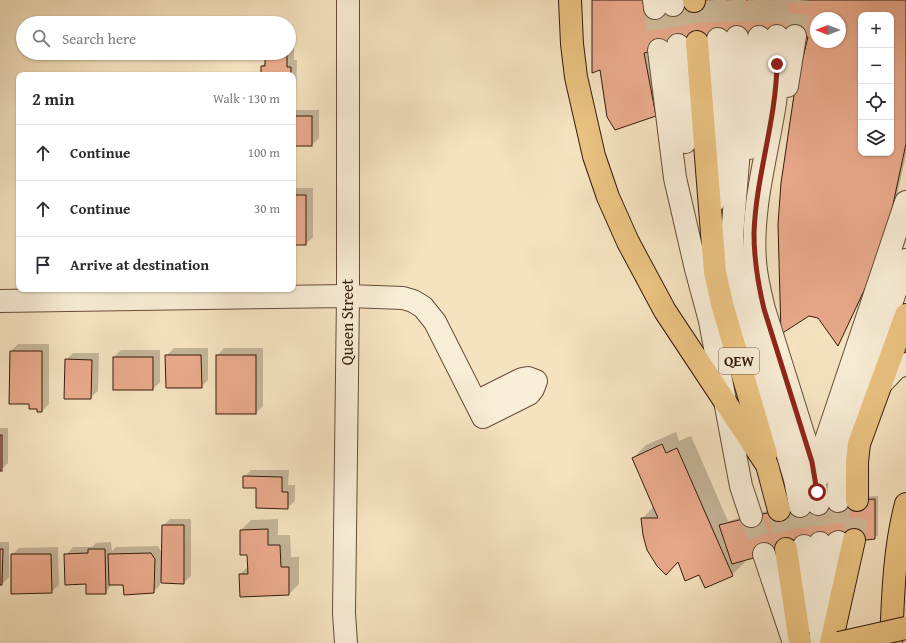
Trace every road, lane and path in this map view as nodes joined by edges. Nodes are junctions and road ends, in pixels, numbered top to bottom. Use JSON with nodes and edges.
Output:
{"nodes":[{"id":1,"x":348,"y":0,"type":"edge"},
{"id":2,"x":570,"y":0,"type":"edge"},
{"id":3,"x":698,"y":43,"type":"junction"},
{"id":4,"x":906,"y":202,"type":"edge"},
{"id":5,"x":734,"y":211,"type":"junction"},
{"id":6,"x":906,"y":260,"type":"edge"},
{"id":7,"x":348,"y":296,"type":"junction"},
{"id":8,"x":0,"y":301,"type":"edge"},
{"id":9,"x":906,"y":316,"type":"edge"},
{"id":10,"x":906,"y":364,"type":"edge"},
{"id":11,"x":880,"y":385,"type":"junction"},
{"id":12,"x":726,"y":405,"type":"junction"},
{"id":13,"x":479,"y":409,"type":"dead end"},
{"id":14,"x":772,"y":480,"type":"junction"},
{"id":15,"x":826,"y":501,"type":"junction"},
{"id":16,"x":906,"y":504,"type":"edge"},
{"id":17,"x":778,"y":510,"type":"tunnel mouth"},
{"id":18,"x":751,"y":516,"type":"tunnel mouth"},
{"id":19,"x":820,"y":544,"type":"junction"},
{"id":20,"x":764,"y":554,"type":"tunnel mouth"},
{"id":21,"x":906,"y":628,"type":"edge"},
{"id":22,"x":346,"y":643,"type":"edge"},
{"id":23,"x":794,"y":643,"type":"edge"},
{"id":24,"x":800,"y":643,"type":"edge"},
{"id":25,"x":804,"y":643,"type":"edge"},
{"id":26,"x":821,"y":643,"type":"edge"},
{"id":27,"x":830,"y":643,"type":"edge"},
{"id":28,"x":839,"y":643,"type":"edge"},
{"id":29,"x":891,"y":643,"type":"edge"}],
"edges":[{"from":1,"to":7,"type":"street","name":"Queen Street"},
{"from":2,"to":12,"type":"main road"},
{"from":3,"to":5,"type":"street","number":"QEW"},
{"from":3,"to":12,"type":"street","number":"QEW"},
{"from":3,"to":14,"type":"main road","number":"QEW"},
{"from":4,"to":15,"type":"street"},
{"from":5,"to":15,"type":"street","number":"QEW"},
{"from":5,"to":15,"type":"street","number":"QEW"},
{"from":6,"to":15,"type":"street"},
{"from":7,"to":8,"type":"street"},
{"from":7,"to":13,"type":"street"},
{"from":7,"to":22,"type":"street","name":"Queen Street"},
{"from":9,"to":11,"type":"main road"},
{"from":10,"to":11,"type":"street"},
{"from":11,"to":15,"type":"main road"},
{"from":12,"to":14,"type":"main road","number":"QEW"},
{"from":12,"to":18,"type":"street"},
{"from":14,"to":17,"type":"main road","number":"QEW"},
{"from":16,"to":29,"type":"main road"},
{"from":19,"to":24,"type":"main road"},
{"from":19,"to":25,"type":"street"},
{"from":19,"to":26,"type":"street"},
{"from":19,"to":27,"type":"main road"},
{"from":20,"to":23,"type":"street"},
{"from":21,"to":28,"type":"main road","bridge":true}]}
